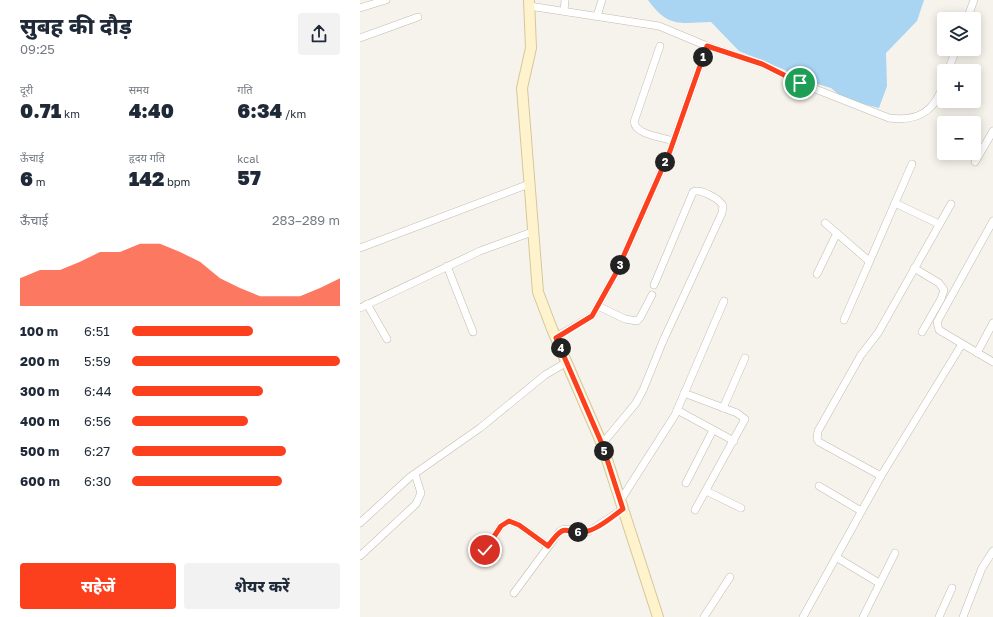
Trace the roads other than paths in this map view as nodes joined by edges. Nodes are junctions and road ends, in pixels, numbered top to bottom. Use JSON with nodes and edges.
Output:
{"nodes":[{"id":1,"x":386,"y":0,"type":"edge"},
{"id":2,"x":566,"y":0,"type":"edge"},
{"id":3,"x":602,"y":0,"type":"edge"},
{"id":4,"x":974,"y":0,"type":"edge"},
{"id":5,"x":529,"y":3,"type":"edge"},
{"id":6,"x":360,"y":8,"type":"edge"},
{"id":7,"x":564,"y":11,"type":"junction"},
{"id":8,"x":970,"y":12,"type":"edge"},
{"id":9,"x":597,"y":16,"type":"junction"},
{"id":10,"x":418,"y":17,"type":"dead end"},
{"id":11,"x":360,"y":38,"type":"edge"},
{"id":12,"x":660,"y":46,"type":"dead end"},
{"id":13,"x":707,"y":46,"type":"junction"},
{"id":14,"x":937,"y":100,"type":"edge"},
{"id":15,"x":993,"y":131,"type":"edge"},
{"id":16,"x":673,"y":141,"type":"junction"},
{"id":17,"x":975,"y":162,"type":"dead end"},
{"id":18,"x":912,"y":164,"type":"dead end"},
{"id":19,"x":528,"y":184,"type":"junction"},
{"id":20,"x":895,"y":203,"type":"junction"},
{"id":21,"x":951,"y":204,"type":"dead end"},
{"id":22,"x":993,"y":221,"type":"edge"},
{"id":23,"x":825,"y":223,"type":"dead end"},
{"id":24,"x":939,"y":224,"type":"junction"},
{"id":25,"x":532,"y":232,"type":"junction"},
{"id":26,"x":836,"y":233,"type":"junction"},
{"id":27,"x":360,"y":248,"type":"edge"},
{"id":28,"x":869,"y":261,"type":"junction"},
{"id":29,"x":447,"y":266,"type":"junction"},
{"id":30,"x":914,"y":268,"type":"junction"},
{"id":31,"x":817,"y":274,"type":"dead end"},
{"id":32,"x":654,"y":285,"type":"dead end"},
{"id":33,"x":652,"y":295,"type":"dead end"},
{"id":34,"x":724,"y":301,"type":"dead end"},
{"id":35,"x":367,"y":304,"type":"junction"},
{"id":36,"x":598,"y":306,"type":"junction"},
{"id":37,"x":360,"y":308,"type":"edge"},
{"id":38,"x":844,"y":320,"type":"dead end"},
{"id":39,"x":993,"y":323,"type":"edge"},
{"id":40,"x":473,"y":332,"type":"dead end"},
{"id":41,"x":922,"y":332,"type":"dead end"},
{"id":42,"x":556,"y":338,"type":"junction"},
{"id":43,"x":387,"y":339,"type":"dead end"},
{"id":44,"x":962,"y":344,"type":"junction"},
{"id":45,"x":977,"y":353,"type":"junction"},
{"id":46,"x":745,"y":358,"type":"dead end"},
{"id":47,"x":567,"y":362,"type":"junction"},
{"id":48,"x":993,"y":362,"type":"edge"},
{"id":49,"x":684,"y":393,"type":"junction"},
{"id":50,"x":723,"y":408,"type":"junction"},
{"id":51,"x":677,"y":410,"type":"junction"},
{"id":52,"x":713,"y":430,"type":"junction"},
{"id":53,"x":734,"y":441,"type":"junction"},
{"id":54,"x":602,"y":444,"type":"junction"},
{"id":55,"x":415,"y":474,"type":"junction"},
{"id":56,"x":881,"y":476,"type":"junction"},
{"id":57,"x":686,"y":483,"type":"dead end"},
{"id":58,"x":819,"y":486,"type":"dead end"},
{"id":59,"x":706,"y":491,"type":"junction"},
{"id":60,"x":622,"y":505,"type":"junction"},
{"id":61,"x":741,"y":508,"type":"dead end"},
{"id":62,"x":695,"y":510,"type":"dead end"},
{"id":63,"x":861,"y":511,"type":"junction"},
{"id":64,"x":360,"y":523,"type":"edge"},
{"id":65,"x":548,"y":546,"type":"junction"},
{"id":66,"x":485,"y":550,"type":"dead end"},
{"id":67,"x":993,"y":551,"type":"edge"},
{"id":68,"x":361,"y":552,"type":"edge"},
{"id":69,"x":895,"y":553,"type":"dead end"},
{"id":70,"x":836,"y":557,"type":"junction"},
{"id":71,"x":730,"y":577,"type":"dead end"},
{"id":72,"x":879,"y":584,"type":"junction"},
{"id":73,"x":952,"y":588,"type":"dead end"},
{"id":74,"x":514,"y":593,"type":"dead end"},
{"id":75,"x":658,"y":617,"type":"edge"},
{"id":76,"x":704,"y":617,"type":"edge"},
{"id":77,"x":803,"y":617,"type":"edge"},
{"id":78,"x":863,"y":617,"type":"edge"},
{"id":79,"x":939,"y":617,"type":"edge"},
{"id":80,"x":963,"y":617,"type":"edge"}],
"edges":[{"from":1,"to":6,"type":"street"},
{"from":2,"to":7,"type":"street"},
{"from":3,"to":9,"type":"street"},
{"from":4,"to":8,"type":"street"},
{"from":5,"to":7,"type":"street"},
{"from":5,"to":19,"type":"street"},
{"from":7,"to":9,"type":"street"},
{"from":9,"to":13,"type":"street"},
{"from":10,"to":11,"type":"street"},
{"from":12,"to":16,"type":"street"},
{"from":13,"to":14,"type":"street"},
{"from":13,"to":16,"type":"street"},
{"from":15,"to":17,"type":"street"},
{"from":16,"to":36,"type":"street"},
{"from":18,"to":20,"type":"street"},
{"from":19,"to":25,"type":"street"},
{"from":19,"to":27,"type":"street"},
{"from":20,"to":24,"type":"street"},
{"from":20,"to":28,"type":"street"},
{"from":21,"to":24,"type":"street"},
{"from":22,"to":44,"type":"street"},
{"from":23,"to":26,"type":"street"},
{"from":24,"to":30,"type":"street"},
{"from":25,"to":29,"type":"street"},
{"from":25,"to":42,"type":"street"},
{"from":26,"to":28,"type":"street"},
{"from":26,"to":31,"type":"street"},
{"from":28,"to":38,"type":"street"},
{"from":29,"to":35,"type":"street"},
{"from":29,"to":40,"type":"street"},
{"from":30,"to":41,"type":"street"},
{"from":30,"to":56,"type":"street"},
{"from":32,"to":54,"type":"street"},
{"from":33,"to":36,"type":"street"},
{"from":34,"to":49,"type":"street"},
{"from":35,"to":37,"type":"street"},
{"from":35,"to":43,"type":"street"},
{"from":36,"to":42,"type":"street"},
{"from":39,"to":45,"type":"street"},
{"from":42,"to":47,"type":"street"},
{"from":44,"to":45,"type":"street"},
{"from":44,"to":56,"type":"street"},
{"from":45,"to":48,"type":"street"},
{"from":46,"to":50,"type":"street"},
{"from":47,"to":54,"type":"street"},
{"from":47,"to":55,"type":"street"},
{"from":49,"to":50,"type":"street"},
{"from":49,"to":51,"type":"street"},
{"from":50,"to":53,"type":"street"},
{"from":51,"to":52,"type":"street"},
{"from":51,"to":60,"type":"street"},
{"from":52,"to":53,"type":"street"},
{"from":52,"to":57,"type":"street"},
{"from":53,"to":59,"type":"street"},
{"from":54,"to":60,"type":"street"},
{"from":55,"to":64,"type":"street"},
{"from":55,"to":68,"type":"street"},
{"from":56,"to":63,"type":"street"},
{"from":58,"to":63,"type":"street"},
{"from":59,"to":61,"type":"street"},
{"from":59,"to":62,"type":"street"},
{"from":60,"to":65,"type":"street"},
{"from":60,"to":75,"type":"street"},
{"from":63,"to":70,"type":"street"},
{"from":65,"to":66,"type":"street"},
{"from":65,"to":74,"type":"street"},
{"from":67,"to":80,"type":"street"},
{"from":69,"to":72,"type":"street"},
{"from":70,"to":72,"type":"street"},
{"from":70,"to":77,"type":"street"},
{"from":71,"to":76,"type":"street"},
{"from":72,"to":78,"type":"street"},
{"from":73,"to":79,"type":"street"}]}
